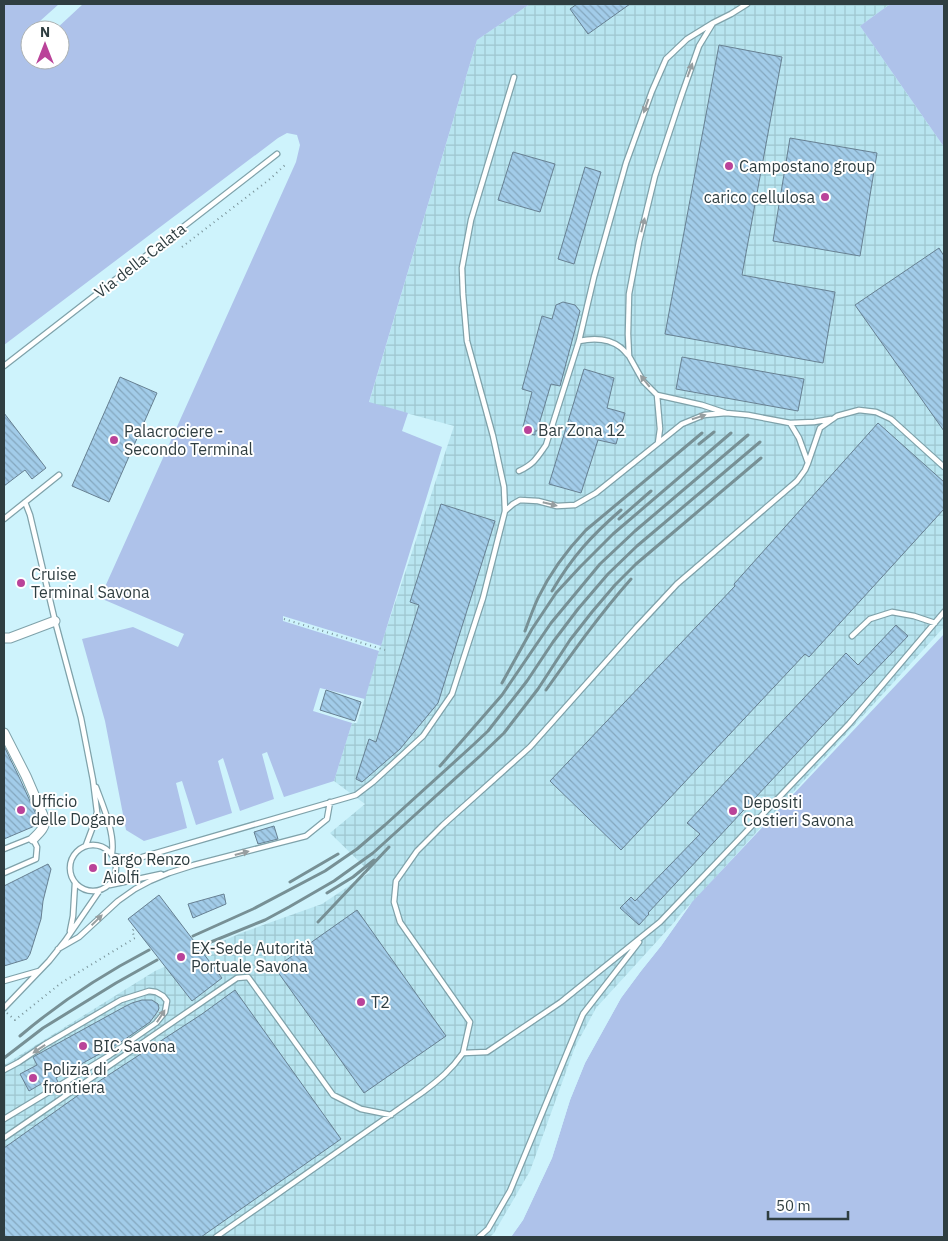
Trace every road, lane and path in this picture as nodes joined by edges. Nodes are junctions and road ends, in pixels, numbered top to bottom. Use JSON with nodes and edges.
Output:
{"nodes":[{"id":1,"x":746,"y":4,"type":"edge"},
{"id":2,"x":713,"y":23,"type":"junction"},
{"id":3,"x":514,"y":77,"type":"dead end"},
{"id":4,"x":277,"y":154,"type":"dead end"},
{"id":5,"x":285,"y":165,"type":"dead end"},
{"id":6,"x":182,"y":247,"type":"dead end"},
{"id":7,"x":579,"y":341,"type":"junction"},
{"id":8,"x":629,"y":356,"type":"junction"},
{"id":9,"x":4,"y":366,"type":"edge"},
{"id":10,"x":657,"y":395,"type":"junction"},
{"id":11,"x":726,"y":413,"type":"junction"},
{"id":12,"x":837,"y":416,"type":"junction"},
{"id":13,"x":790,"y":423,"type":"junction"},
{"id":14,"x":658,"y":443,"type":"junction"},
{"id":15,"x":808,"y":462,"type":"junction"},
{"id":16,"x":944,"y":467,"type":"edge"},
{"id":17,"x":519,"y":471,"type":"dead end"},
{"id":18,"x":59,"y":475,"type":"dead end"},
{"id":19,"x":25,"y":502,"type":"junction"},
{"id":20,"x":505,"y":511,"type":"junction"},
{"id":21,"x":4,"y":518,"type":"edge"},
{"id":22,"x":944,"y":612,"type":"edge"},
{"id":23,"x":284,"y":619,"type":"dead end"},
{"id":24,"x":55,"y":621,"type":"junction"},
{"id":25,"x":935,"y":623,"type":"junction"},
{"id":26,"x":852,"y":636,"type":"dead end"},
{"id":27,"x":4,"y":638,"type":"edge"},
{"id":28,"x":385,"y":650,"type":"dead end"},
{"id":29,"x":4,"y":733,"type":"edge"},
{"id":30,"x":93,"y":780,"type":"junction"},
{"id":31,"x":330,"y":802,"type":"junction"},
{"id":32,"x":34,"y":839,"type":"junction"},
{"id":33,"x":86,"y":845,"type":"junction"},
{"id":34,"x":4,"y":849,"type":"edge"},
{"id":35,"x":113,"y":855,"type":"junction"},
{"id":36,"x":4,"y":873,"type":"edge"},
{"id":37,"x":169,"y":873,"type":"junction"},
{"id":38,"x":75,"y":883,"type":"junction"},
{"id":39,"x":109,"y":886,"type":"junction"},
{"id":40,"x":100,"y":890,"type":"junction"},
{"id":41,"x":135,"y":928,"type":"dead end"},
{"id":42,"x":70,"y":933,"type":"junction"},
{"id":43,"x":643,"y":936,"type":"junction"},
{"id":44,"x":58,"y":949,"type":"junction"},
{"id":45,"x":39,"y":971,"type":"junction"},
{"id":46,"x":4,"y":981,"type":"edge"},
{"id":47,"x":4,"y":1008,"type":"edge"},
{"id":48,"x":4,"y":1015,"type":"edge"},
{"id":49,"x":463,"y":1053,"type":"junction"},
{"id":50,"x":4,"y":1070,"type":"edge"},
{"id":51,"x":391,"y":1115,"type":"junction"},
{"id":52,"x":4,"y":1119,"type":"edge"},
{"id":53,"x":4,"y":1138,"type":"edge"},
{"id":54,"x":216,"y":1237,"type":"edge"},
{"id":55,"x":479,"y":1237,"type":"edge"}],
"edges":[{"from":1,"to":2,"type":"lane"},
{"from":2,"to":7,"type":"lane","one_way":true},
{"from":8,"to":2,"type":"lane","one_way":true},
{"from":3,"to":20,"type":"lane"},
{"from":4,"to":9,"type":"lane","name":"Via della Calata"},
{"from":5,"to":6,"type":"path"},
{"from":7,"to":8,"type":"lane"},
{"from":7,"to":17,"type":"lane"},
{"from":10,"to":8,"type":"lane","one_way":true},
{"from":10,"to":11,"type":"lane"},
{"from":10,"to":14,"type":"lane"},
{"from":11,"to":13,"type":"lane"},
{"from":14,"to":11,"type":"lane","one_way":true},
{"from":12,"to":13,"type":"lane"},
{"from":12,"to":15,"type":"lane"},
{"from":12,"to":16,"type":"lane"},
{"from":13,"to":15,"type":"lane"},
{"from":20,"to":14,"type":"lane","one_way":true},
{"from":15,"to":49,"type":"lane"},
{"from":18,"to":19,"type":"lane"},
{"from":19,"to":21,"type":"lane"},
{"from":19,"to":24,"type":"lane"},
{"from":20,"to":31,"type":"lane"},
{"from":22,"to":25,"type":"lane"},
{"from":23,"to":28,"type":"path"},
{"from":24,"to":27,"type":"street"},
{"from":24,"to":30,"type":"lane"},
{"from":25,"to":26,"type":"lane"},
{"from":25,"to":43,"type":"lane"},
{"from":29,"to":32,"type":"street"},
{"from":30,"to":33,"type":"lane"},
{"from":30,"to":35,"type":"lane"},
{"from":31,"to":35,"type":"lane"},
{"from":37,"to":31,"type":"lane","one_way":true},
{"from":32,"to":34,"type":"lane"},
{"from":32,"to":36,"type":"lane"},
{"from":33,"to":35,"type":"lane"},
{"from":33,"to":38,"type":"lane"},
{"from":35,"to":39,"type":"lane"},
{"from":37,"to":39,"type":"lane"},
{"from":44,"to":37,"type":"lane","one_way":true},
{"from":38,"to":40,"type":"lane"},
{"from":38,"to":42,"type":"lane"},
{"from":39,"to":40,"type":"lane"},
{"from":40,"to":42,"type":"lane"},
{"from":41,"to":48,"type":"path"},
{"from":42,"to":44,"type":"lane"},
{"from":43,"to":49,"type":"lane"},
{"from":43,"to":55,"type":"lane"},
{"from":44,"to":45,"type":"lane"},
{"from":45,"to":46,"type":"lane"},
{"from":45,"to":47,"type":"lane"},
{"from":49,"to":51,"type":"lane"},
{"from":52,"to":50,"type":"lane","one_way":true},
{"from":51,"to":53,"type":"lane"},
{"from":51,"to":54,"type":"lane"}]}
